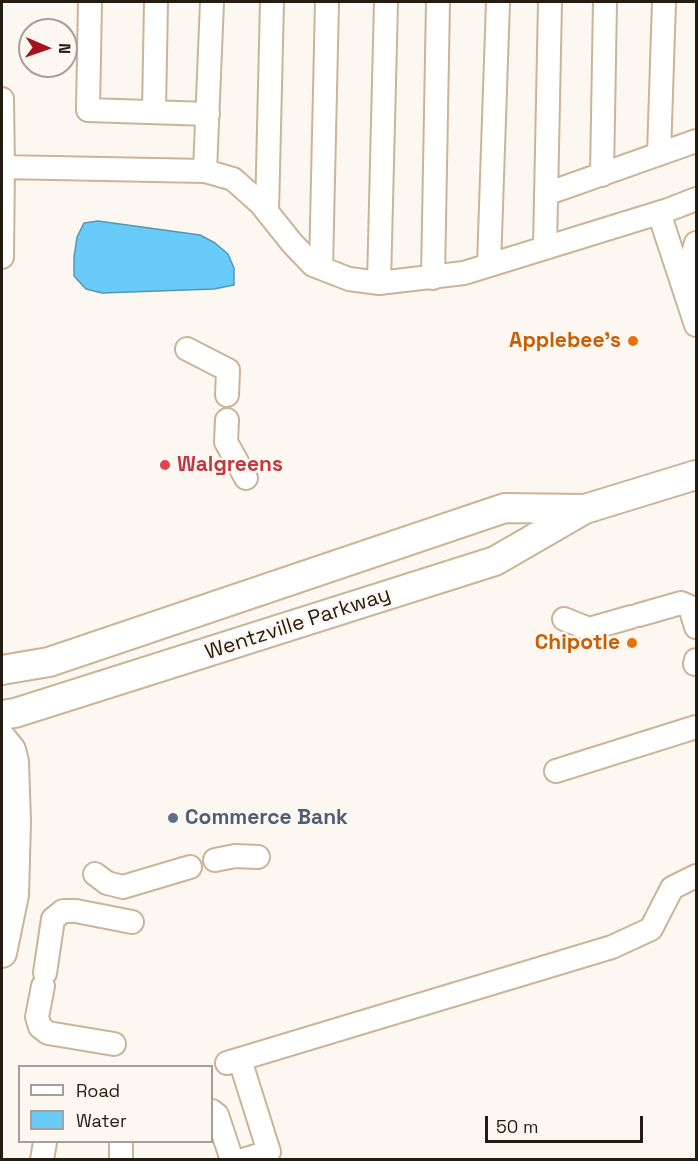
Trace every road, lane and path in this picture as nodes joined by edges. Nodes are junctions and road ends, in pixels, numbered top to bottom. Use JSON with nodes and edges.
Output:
{"nodes":[{"id":1,"x":90,"y":2,"type":"edge"},
{"id":2,"x":156,"y":2,"type":"edge"},
{"id":3,"x":212,"y":2,"type":"edge"},
{"id":4,"x":272,"y":2,"type":"edge"},
{"id":5,"x":327,"y":2,"type":"edge"},
{"id":6,"x":386,"y":2,"type":"edge"},
{"id":7,"x":438,"y":2,"type":"edge"},
{"id":8,"x":498,"y":2,"type":"edge"},
{"id":9,"x":550,"y":2,"type":"edge"},
{"id":10,"x":605,"y":2,"type":"edge"},
{"id":11,"x":664,"y":2,"type":"edge"},
{"id":12,"x":2,"y":99,"type":"edge"},
{"id":13,"x":154,"y":112,"type":"junction"},
{"id":14,"x":208,"y":114,"type":"junction"},
{"id":15,"x":696,"y":141,"type":"edge"},
{"id":16,"x":659,"y":154,"type":"junction"},
{"id":17,"x":2,"y":167,"type":"edge"},
{"id":18,"x":205,"y":171,"type":"junction"},
{"id":19,"x":602,"y":175,"type":"junction"},
{"id":20,"x":546,"y":194,"type":"junction"},
{"id":21,"x":696,"y":199,"type":"edge"},
{"id":22,"x":267,"y":212,"type":"junction"},
{"id":23,"x":659,"y":213,"type":"junction"},
{"id":24,"x":696,"y":243,"type":"edge"},
{"id":25,"x":546,"y":248,"type":"junction"},
{"id":26,"x":2,"y":256,"type":"edge"},
{"id":27,"x":489,"y":265,"type":"junction"},
{"id":28,"x":321,"y":268,"type":"junction"},
{"id":29,"x":433,"y":278,"type":"junction"},
{"id":30,"x":379,"y":283,"type":"junction"},
{"id":31,"x":684,"y":285,"type":"junction"},
{"id":32,"x":696,"y":326,"type":"edge"},
{"id":33,"x":187,"y":349,"type":"dead end"},
{"id":34,"x":227,"y":395,"type":"dead end"},
{"id":35,"x":227,"y":420,"type":"dead end"},
{"id":36,"x":696,"y":475,"type":"edge"},
{"id":37,"x":246,"y":478,"type":"dead end"},
{"id":38,"x":585,"y":509,"type":"junction"},
{"id":39,"x":564,"y":619,"type":"dead end"},
{"id":40,"x":696,"y":627,"type":"edge"},
{"id":41,"x":2,"y":670,"type":"edge"},
{"id":42,"x":2,"y":715,"type":"edge"},
{"id":43,"x":696,"y":727,"type":"edge"},
{"id":44,"x":2,"y":739,"type":"edge"},
{"id":45,"x":556,"y":771,"type":"dead end"},
{"id":46,"x":258,"y":857,"type":"dead end"},
{"id":47,"x":215,"y":860,"type":"dead end"},
{"id":48,"x":190,"y":867,"type":"dead end"},
{"id":49,"x":95,"y":874,"type":"dead end"},
{"id":50,"x":696,"y":876,"type":"edge"},
{"id":51,"x":132,"y":922,"type":"dead end"},
{"id":52,"x":2,"y":953,"type":"edge"},
{"id":53,"x":114,"y":1044,"type":"dead end"},
{"id":54,"x":213,"y":1112,"type":"edge"},
{"id":55,"x":45,"y":1143,"type":"edge"},
{"id":56,"x":121,"y":1143,"type":"edge"},
{"id":57,"x":272,"y":1156,"type":"edge"},
{"id":58,"x":42,"y":1160,"type":"edge"},
{"id":59,"x":121,"y":1160,"type":"edge"},
{"id":60,"x":232,"y":1160,"type":"edge"},
{"id":61,"x":243,"y":1160,"type":"edge"}],
"edges":[{"from":1,"to":13,"type":"street"},
{"from":2,"to":13,"type":"street"},
{"from":3,"to":14,"type":"street"},
{"from":4,"to":22,"type":"street"},
{"from":5,"to":28,"type":"street"},
{"from":6,"to":30,"type":"street"},
{"from":7,"to":29,"type":"street"},
{"from":8,"to":27,"type":"street"},
{"from":9,"to":20,"type":"street"},
{"from":10,"to":19,"type":"street"},
{"from":11,"to":16,"type":"street"},
{"from":12,"to":17,"type":"street"},
{"from":13,"to":14,"type":"street"},
{"from":14,"to":18,"type":"street"},
{"from":15,"to":16,"type":"street"},
{"from":16,"to":19,"type":"street"},
{"from":17,"to":18,"type":"street"},
{"from":17,"to":26,"type":"street"},
{"from":18,"to":22,"type":"street"},
{"from":19,"to":20,"type":"street"},
{"from":20,"to":25,"type":"street"},
{"from":21,"to":23,"type":"street"},
{"from":22,"to":28,"type":"street"},
{"from":23,"to":25,"type":"street"},
{"from":23,"to":31,"type":"street"},
{"from":24,"to":31,"type":"street"},
{"from":25,"to":27,"type":"street"},
{"from":27,"to":29,"type":"street"},
{"from":28,"to":30,"type":"street"},
{"from":29,"to":30,"type":"street"},
{"from":31,"to":32,"type":"street"},
{"from":33,"to":34,"type":"street"},
{"from":35,"to":37,"type":"street"},
{"from":36,"to":38,"type":"main road","name":"Wentzville Parkway"},
{"from":38,"to":41,"type":"main road","name":"Wentzville Parkway"},
{"from":38,"to":42,"type":"main road","name":"Wentzville Parkway"},
{"from":39,"to":40,"type":"street"},
{"from":43,"to":45,"type":"street"},
{"from":44,"to":52,"type":"main road"},
{"from":46,"to":47,"type":"street"},
{"from":48,"to":49,"type":"street"},
{"from":50,"to":57,"type":"street"},
{"from":51,"to":53,"type":"street"},
{"from":54,"to":60,"type":"street"},
{"from":55,"to":58,"type":"street"},
{"from":56,"to":59,"type":"street"},
{"from":57,"to":61,"type":"street"}]}
